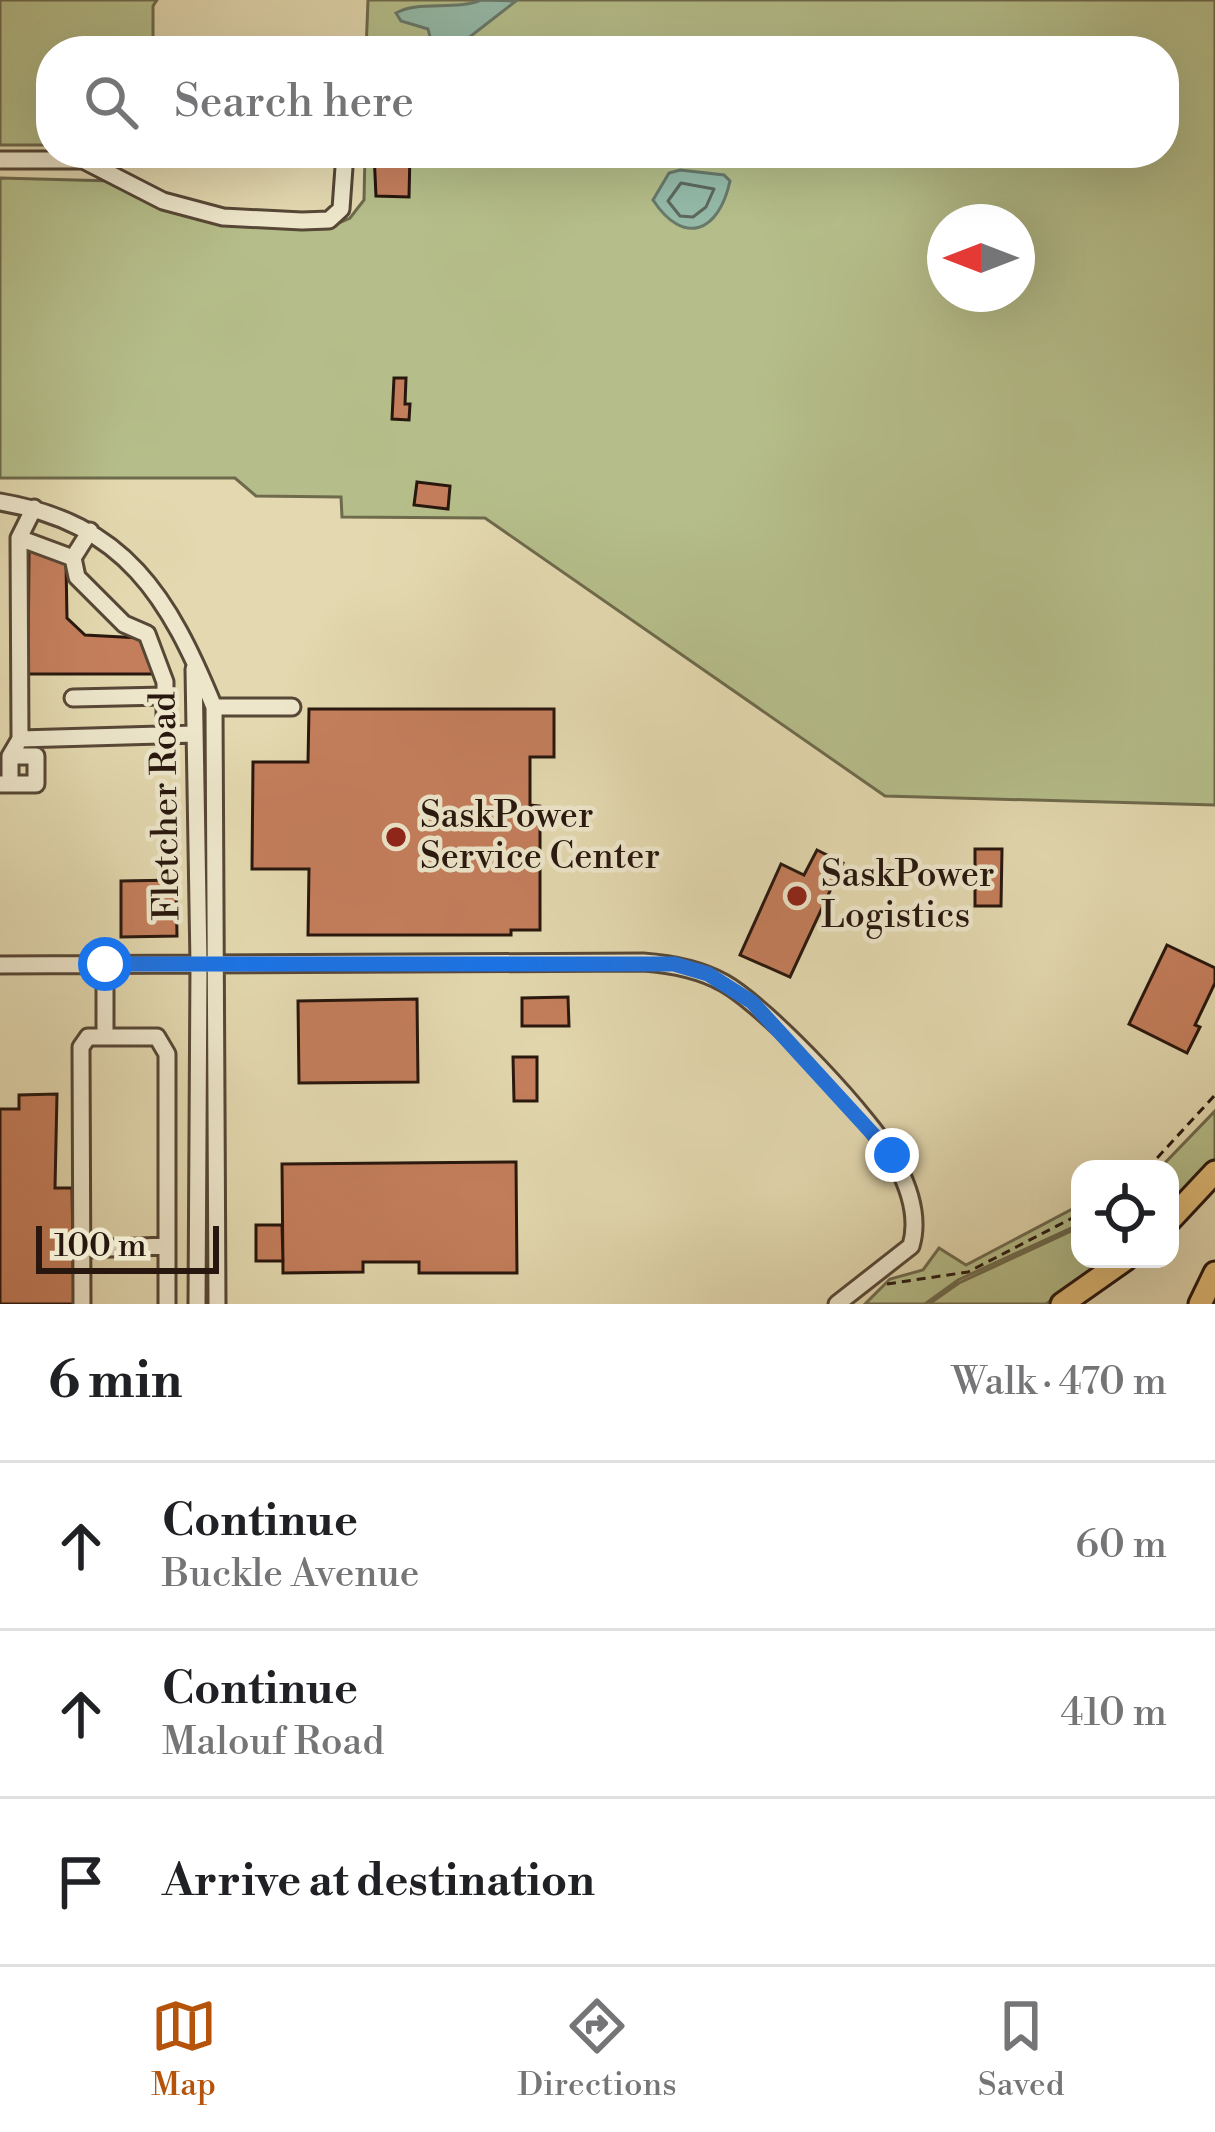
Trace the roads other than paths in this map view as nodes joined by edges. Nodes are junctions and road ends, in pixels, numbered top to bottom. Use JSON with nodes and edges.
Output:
{"nodes":[{"id":1,"x":0,"y":160,"type":"edge"},
{"id":2,"x":36,"y":160,"type":"edge"},
{"id":3,"x":99,"y":168,"type":"edge"},
{"id":4,"x":343,"y":168,"type":"edge"},
{"id":5,"x":0,"y":502,"type":"edge"},
{"id":6,"x":34,"y":508,"type":"junction"},
{"id":7,"x":90,"y":531,"type":"junction"},
{"id":8,"x":19,"y":538,"type":"junction"},
{"id":9,"x":73,"y":558,"type":"junction"},
{"id":10,"x":172,"y":621,"type":"junction"},
{"id":11,"x":147,"y":634,"type":"junction"},
{"id":12,"x":194,"y":673,"type":"junction"},
{"id":13,"x":0,"y":688,"type":"edge"},
{"id":14,"x":18,"y":688,"type":"junction"},
{"id":15,"x":165,"y":689,"type":"junction"},
{"id":16,"x":73,"y":698,"type":"dead end"},
{"id":17,"x":214,"y":707,"type":"junction"},
{"id":18,"x":292,"y":707,"type":"dead end"},
{"id":19,"x":165,"y":734,"type":"junction"},
{"id":20,"x":195,"y":734,"type":"junction"},
{"id":21,"x":20,"y":740,"type":"junction"},
{"id":22,"x":10,"y":757,"type":"junction"},
{"id":23,"x":5,"y":784,"type":"edge"},
{"id":24,"x":105,"y":964,"type":"junction"},
{"id":25,"x":208,"y":964,"type":"junction"},
{"id":26,"x":0,"y":965,"type":"edge"},
{"id":27,"x":105,"y":1036,"type":"junction"},
{"id":28,"x":1215,"y":1172,"type":"edge"},
{"id":29,"x":1179,"y":1210,"type":"edge"},
{"id":30,"x":167,"y":1246,"type":"junction"},
{"id":31,"x":82,"y":1249,"type":"junction"},
{"id":32,"x":1113,"y":1268,"type":"edge"},
{"id":33,"x":1215,"y":1273,"type":"edge"},
{"id":34,"x":82,"y":1304,"type":"edge"},
{"id":35,"x":167,"y":1304,"type":"edge"},
{"id":36,"x":197,"y":1304,"type":"edge"},
{"id":37,"x":218,"y":1304,"type":"edge"},
{"id":38,"x":837,"y":1304,"type":"edge"},
{"id":39,"x":1062,"y":1304,"type":"edge"},
{"id":40,"x":1200,"y":1304,"type":"edge"}],
"edges":[{"from":1,"to":2,"type":"street"},
{"from":3,"to":4,"type":"street"},
{"from":5,"to":6,"type":"street","name":"Fletcher Road"},
{"from":6,"to":7,"type":"street","name":"Fletcher Road"},
{"from":6,"to":8,"type":"street"},
{"from":7,"to":9,"type":"street"},
{"from":7,"to":10,"type":"street","name":"Fletcher Road"},
{"from":8,"to":9,"type":"street"},
{"from":8,"to":14,"type":"street"},
{"from":9,"to":11,"type":"street"},
{"from":10,"to":11,"type":"street"},
{"from":10,"to":12,"type":"street","name":"Fletcher Road"},
{"from":11,"to":15,"type":"street"},
{"from":12,"to":15,"type":"street"},
{"from":12,"to":17,"type":"street","name":"Fletcher Road"},
{"from":12,"to":20,"type":"street","name":"Fletcher Road"},
{"from":13,"to":14,"type":"street"},
{"from":14,"to":21,"type":"street"},
{"from":15,"to":16,"type":"street"},
{"from":15,"to":19,"type":"street"},
{"from":17,"to":18,"type":"street"},
{"from":17,"to":25,"type":"street","name":"Fletcher Road"},
{"from":19,"to":20,"type":"street"},
{"from":19,"to":21,"type":"street"},
{"from":20,"to":25,"type":"street","name":"Fletcher Road"},
{"from":21,"to":22,"type":"street"},
{"from":22,"to":23,"type":"street"},
{"from":22,"to":23,"type":"street"},
{"from":24,"to":25,"type":"street"},
{"from":24,"to":26,"type":"street"},
{"from":24,"to":27,"type":"street"},
{"from":25,"to":36,"type":"street","name":"Fletcher Road"},
{"from":25,"to":37,"type":"street","name":"Fletcher Road"},
{"from":25,"to":38,"type":"street"},
{"from":27,"to":30,"type":"street"},
{"from":27,"to":31,"type":"street"},
{"from":28,"to":29,"type":"highway"},
{"from":30,"to":31,"type":"street"},
{"from":30,"to":35,"type":"street"},
{"from":31,"to":34,"type":"street"},
{"from":32,"to":39,"type":"highway"},
{"from":33,"to":40,"type":"highway"}]}
